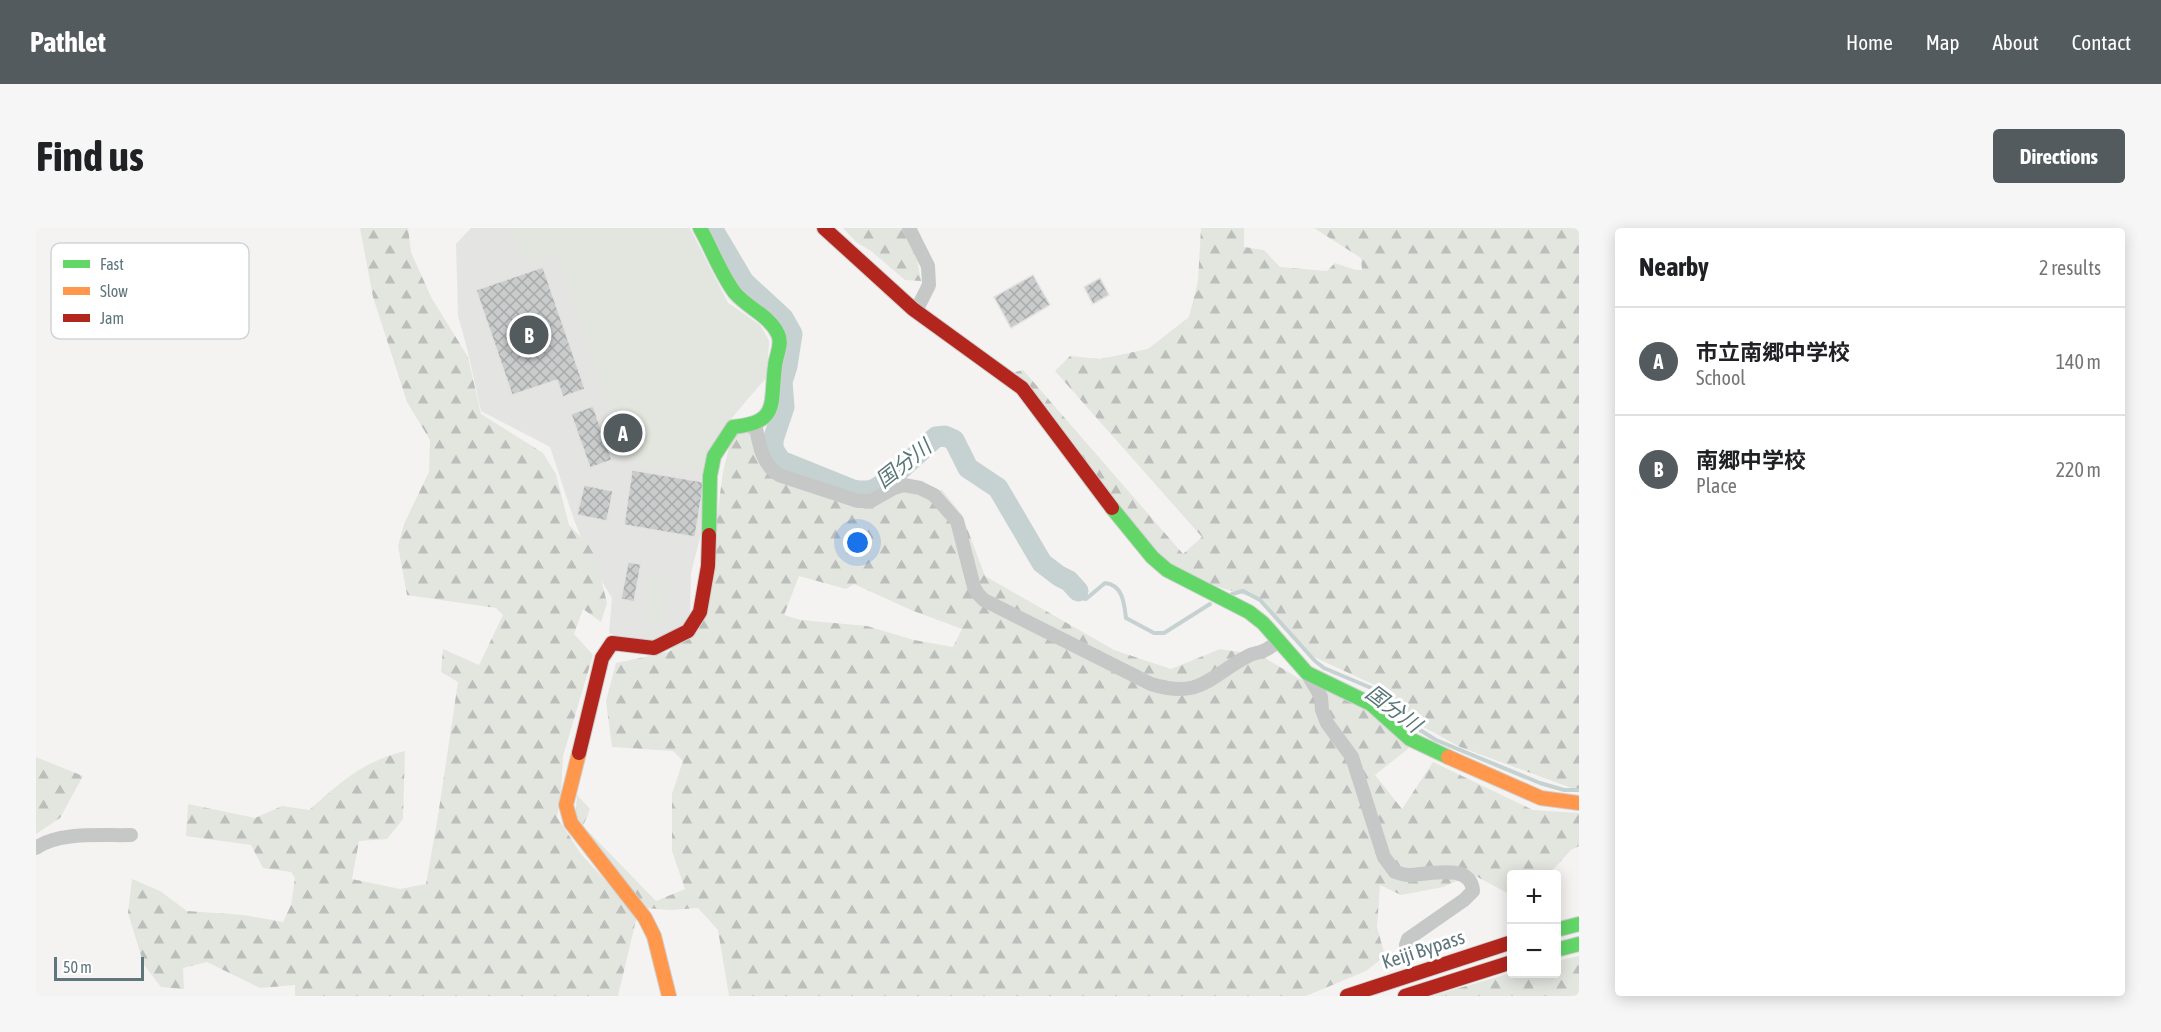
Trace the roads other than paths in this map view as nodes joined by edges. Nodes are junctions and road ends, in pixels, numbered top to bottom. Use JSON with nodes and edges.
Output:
{"nodes":[{"id":1,"x":700,"y":228,"type":"edge"},
{"id":2,"x":824,"y":228,"type":"edge"},
{"id":3,"x":909,"y":228,"type":"edge"},
{"id":4,"x":916,"y":311,"type":"junction"},
{"id":5,"x":755,"y":423,"type":"junction"},
{"id":6,"x":1279,"y":641,"type":"junction"},
{"id":7,"x":1307,"y":673,"type":"junction"},
{"id":8,"x":1579,"y":803,"type":"edge"},
{"id":9,"x":131,"y":835,"type":"dead end"},
{"id":10,"x":36,"y":848,"type":"edge"},
{"id":11,"x":1579,"y":924,"type":"edge"},
{"id":12,"x":1561,"y":929,"type":"edge"},
{"id":13,"x":1507,"y":944,"type":"edge"},
{"id":14,"x":1579,"y":944,"type":"edge"},
{"id":15,"x":1561,"y":949,"type":"edge"},
{"id":16,"x":1409,"y":955,"type":"dead end"},
{"id":17,"x":1507,"y":964,"type":"edge"},
{"id":18,"x":669,"y":996,"type":"edge"},
{"id":19,"x":1347,"y":996,"type":"edge"},
{"id":20,"x":1405,"y":996,"type":"edge"}],
"edges":[{"from":1,"to":5,"type":"main road"},
{"from":2,"to":4,"type":"main road"},
{"from":3,"to":4,"type":"street"},
{"from":4,"to":6,"type":"main road"},
{"from":5,"to":6,"type":"street"},
{"from":5,"to":18,"type":"main road"},
{"from":6,"to":7,"type":"main road"},
{"from":7,"to":8,"type":"main road"},
{"from":7,"to":16,"type":"street"},
{"from":9,"to":10,"type":"street"},
{"from":11,"to":12,"type":"main road"},
{"from":13,"to":19,"type":"main road","name":"Keiji Bypass"},
{"from":14,"to":15,"type":"main road"},
{"from":17,"to":20,"type":"main road","name":"Keiji Bypass"}]}
